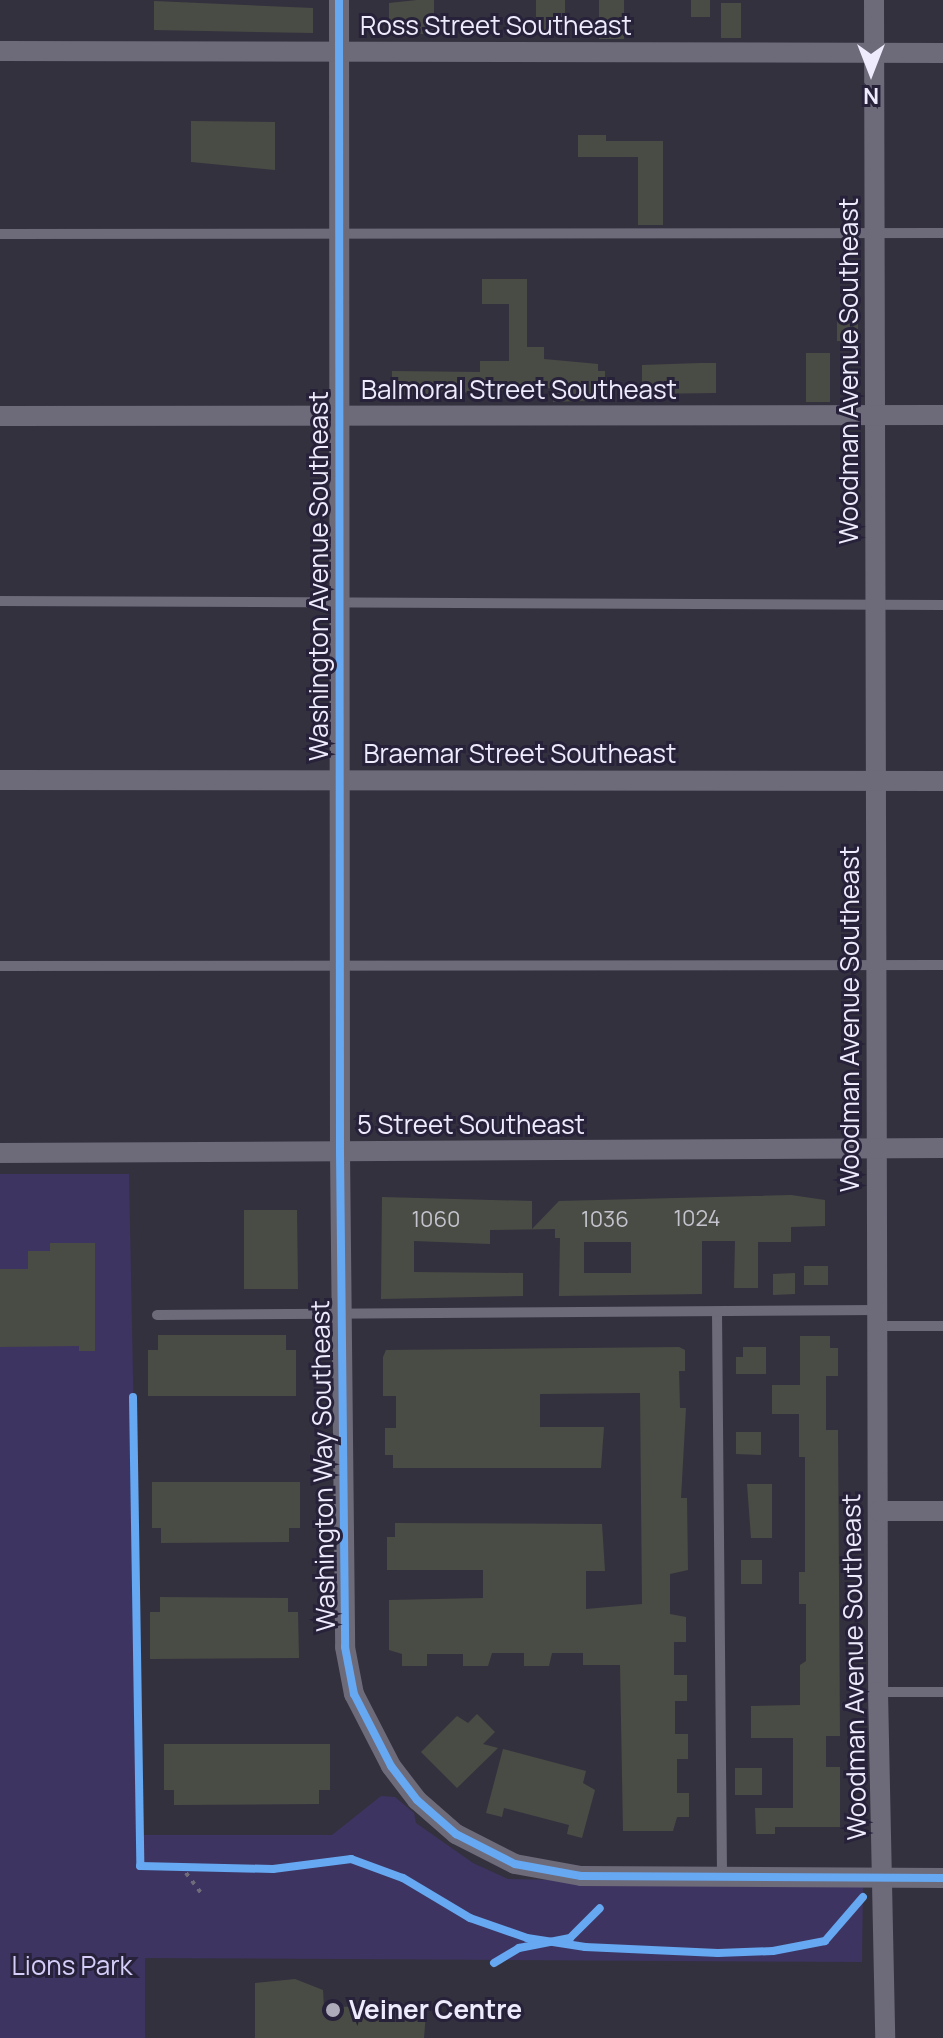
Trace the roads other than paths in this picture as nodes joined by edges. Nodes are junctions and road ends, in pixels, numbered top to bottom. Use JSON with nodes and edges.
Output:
{"nodes":[{"id":1,"x":339,"y":0,"type":"edge"},
{"id":2,"x":874,"y":0,"type":"edge"},
{"id":3,"x":0,"y":51,"type":"edge"},
{"id":4,"x":339,"y":52,"type":"junction"},
{"id":5,"x":874,"y":53,"type":"junction"},
{"id":6,"x":943,"y":53,"type":"edge"},
{"id":7,"x":874,"y":233,"type":"junction"},
{"id":8,"x":943,"y":233,"type":"edge"},
{"id":9,"x":0,"y":234,"type":"edge"},
{"id":10,"x":339,"y":234,"type":"junction"},
{"id":11,"x":875,"y":415,"type":"junction"},
{"id":12,"x":943,"y":415,"type":"edge"},
{"id":13,"x":0,"y":416,"type":"edge"},
{"id":14,"x":339,"y":416,"type":"junction"},
{"id":15,"x":0,"y":601,"type":"edge"},
{"id":16,"x":340,"y":602,"type":"junction"},
{"id":17,"x":875,"y":604,"type":"junction"},
{"id":18,"x":943,"y":605,"type":"edge"},
{"id":19,"x":0,"y":780,"type":"edge"},
{"id":20,"x":340,"y":780,"type":"junction"},
{"id":21,"x":876,"y":780,"type":"junction"},
{"id":22,"x":943,"y":781,"type":"edge"},
{"id":23,"x":876,"y":965,"type":"junction"},
{"id":24,"x":943,"y":965,"type":"edge"},
{"id":25,"x":0,"y":966,"type":"edge"},
{"id":26,"x":340,"y":966,"type":"junction"},
{"id":27,"x":943,"y":1148,"type":"edge"},
{"id":28,"x":877,"y":1149,"type":"junction"},
{"id":29,"x":340,"y":1152,"type":"junction"},
{"id":30,"x":0,"y":1153,"type":"edge"},
{"id":31,"x":717,"y":1312,"type":"junction"},
{"id":32,"x":342,"y":1314,"type":"junction"},
{"id":33,"x":157,"y":1315,"type":"dead end"},
{"id":34,"x":877,"y":1318,"type":"junction"},
{"id":35,"x":943,"y":1326,"type":"edge"},
{"id":36,"x":878,"y":1511,"type":"junction"},
{"id":37,"x":943,"y":1511,"type":"edge"},
{"id":38,"x":878,"y":1692,"type":"junction"},
{"id":39,"x":943,"y":1692,"type":"edge"},
{"id":40,"x":722,"y":1878,"type":"junction"},
{"id":41,"x":884,"y":1878,"type":"junction"},
{"id":42,"x":943,"y":1878,"type":"edge"},
{"id":43,"x":885,"y":2038,"type":"edge"}],
"edges":[{"from":1,"to":4,"type":"street","name":"Washington Avenue Southeast"},
{"from":2,"to":5,"type":"street","name":"Woodman Avenue Southeast"},
{"from":3,"to":4,"type":"street","name":"Ross Street Southeast"},
{"from":4,"to":5,"type":"street","name":"Ross Street Southeast"},
{"from":4,"to":10,"type":"street","name":"Washington Avenue Southeast"},
{"from":5,"to":6,"type":"street","name":"Ross Street Southeast"},
{"from":5,"to":7,"type":"street","name":"Woodman Avenue Southeast"},
{"from":7,"to":8,"type":"lane"},
{"from":7,"to":10,"type":"lane"},
{"from":7,"to":11,"type":"street","name":"Woodman Avenue Southeast"},
{"from":9,"to":10,"type":"lane"},
{"from":10,"to":14,"type":"street","name":"Washington Avenue Southeast"},
{"from":11,"to":12,"type":"street","name":"Balmoral Street Southeast"},
{"from":11,"to":14,"type":"street","name":"Balmoral Street Southeast"},
{"from":11,"to":17,"type":"street","name":"Woodman Avenue Southeast"},
{"from":13,"to":14,"type":"street","name":"Balmoral Street Southeast"},
{"from":14,"to":16,"type":"street","name":"Washington Avenue Southeast"},
{"from":15,"to":16,"type":"lane"},
{"from":16,"to":17,"type":"lane"},
{"from":16,"to":20,"type":"street","name":"Washington Avenue Southeast"},
{"from":17,"to":18,"type":"lane"},
{"from":17,"to":21,"type":"street","name":"Woodman Avenue Southeast"},
{"from":19,"to":20,"type":"street","name":"Braemar Street Southeast"},
{"from":20,"to":21,"type":"street","name":"Braemar Street Southeast"},
{"from":20,"to":26,"type":"street","name":"Washington Avenue Southeast"},
{"from":21,"to":22,"type":"street","name":"Braemar Street Southeast"},
{"from":21,"to":23,"type":"street","name":"Woodman Avenue Southeast"},
{"from":23,"to":24,"type":"lane"},
{"from":23,"to":26,"type":"lane"},
{"from":23,"to":28,"type":"street","name":"Woodman Avenue Southeast"},
{"from":25,"to":26,"type":"lane"},
{"from":26,"to":29,"type":"street","name":"Washington Avenue Southeast"},
{"from":27,"to":28,"type":"street","name":"5 Street Southeast"},
{"from":28,"to":29,"type":"street","name":"5 Street Southeast"},
{"from":28,"to":34,"type":"street","name":"Woodman Avenue Southeast"},
{"from":29,"to":30,"type":"street","name":"5 Street Southeast"},
{"from":29,"to":32,"type":"street","name":"Washington Way Southeast"},
{"from":31,"to":32,"type":"lane"},
{"from":31,"to":34,"type":"lane"},
{"from":31,"to":40,"type":"lane"},
{"from":32,"to":33,"type":"lane"},
{"from":32,"to":40,"type":"street","name":"Washington Way Southeast"},
{"from":34,"to":35,"type":"lane"},
{"from":34,"to":36,"type":"street","name":"Woodman Avenue Southeast"},
{"from":36,"to":37,"type":"street"},
{"from":36,"to":38,"type":"street","name":"Woodman Avenue Southeast"},
{"from":38,"to":39,"type":"lane"},
{"from":38,"to":41,"type":"street","name":"Woodman Avenue Southeast"},
{"from":40,"to":41,"type":"street","name":"Washington Way Southeast"},
{"from":41,"to":42,"type":"street","name":"Washington Way Southeast"},
{"from":41,"to":43,"type":"street","name":"Woodman Avenue Southeast"}]}
